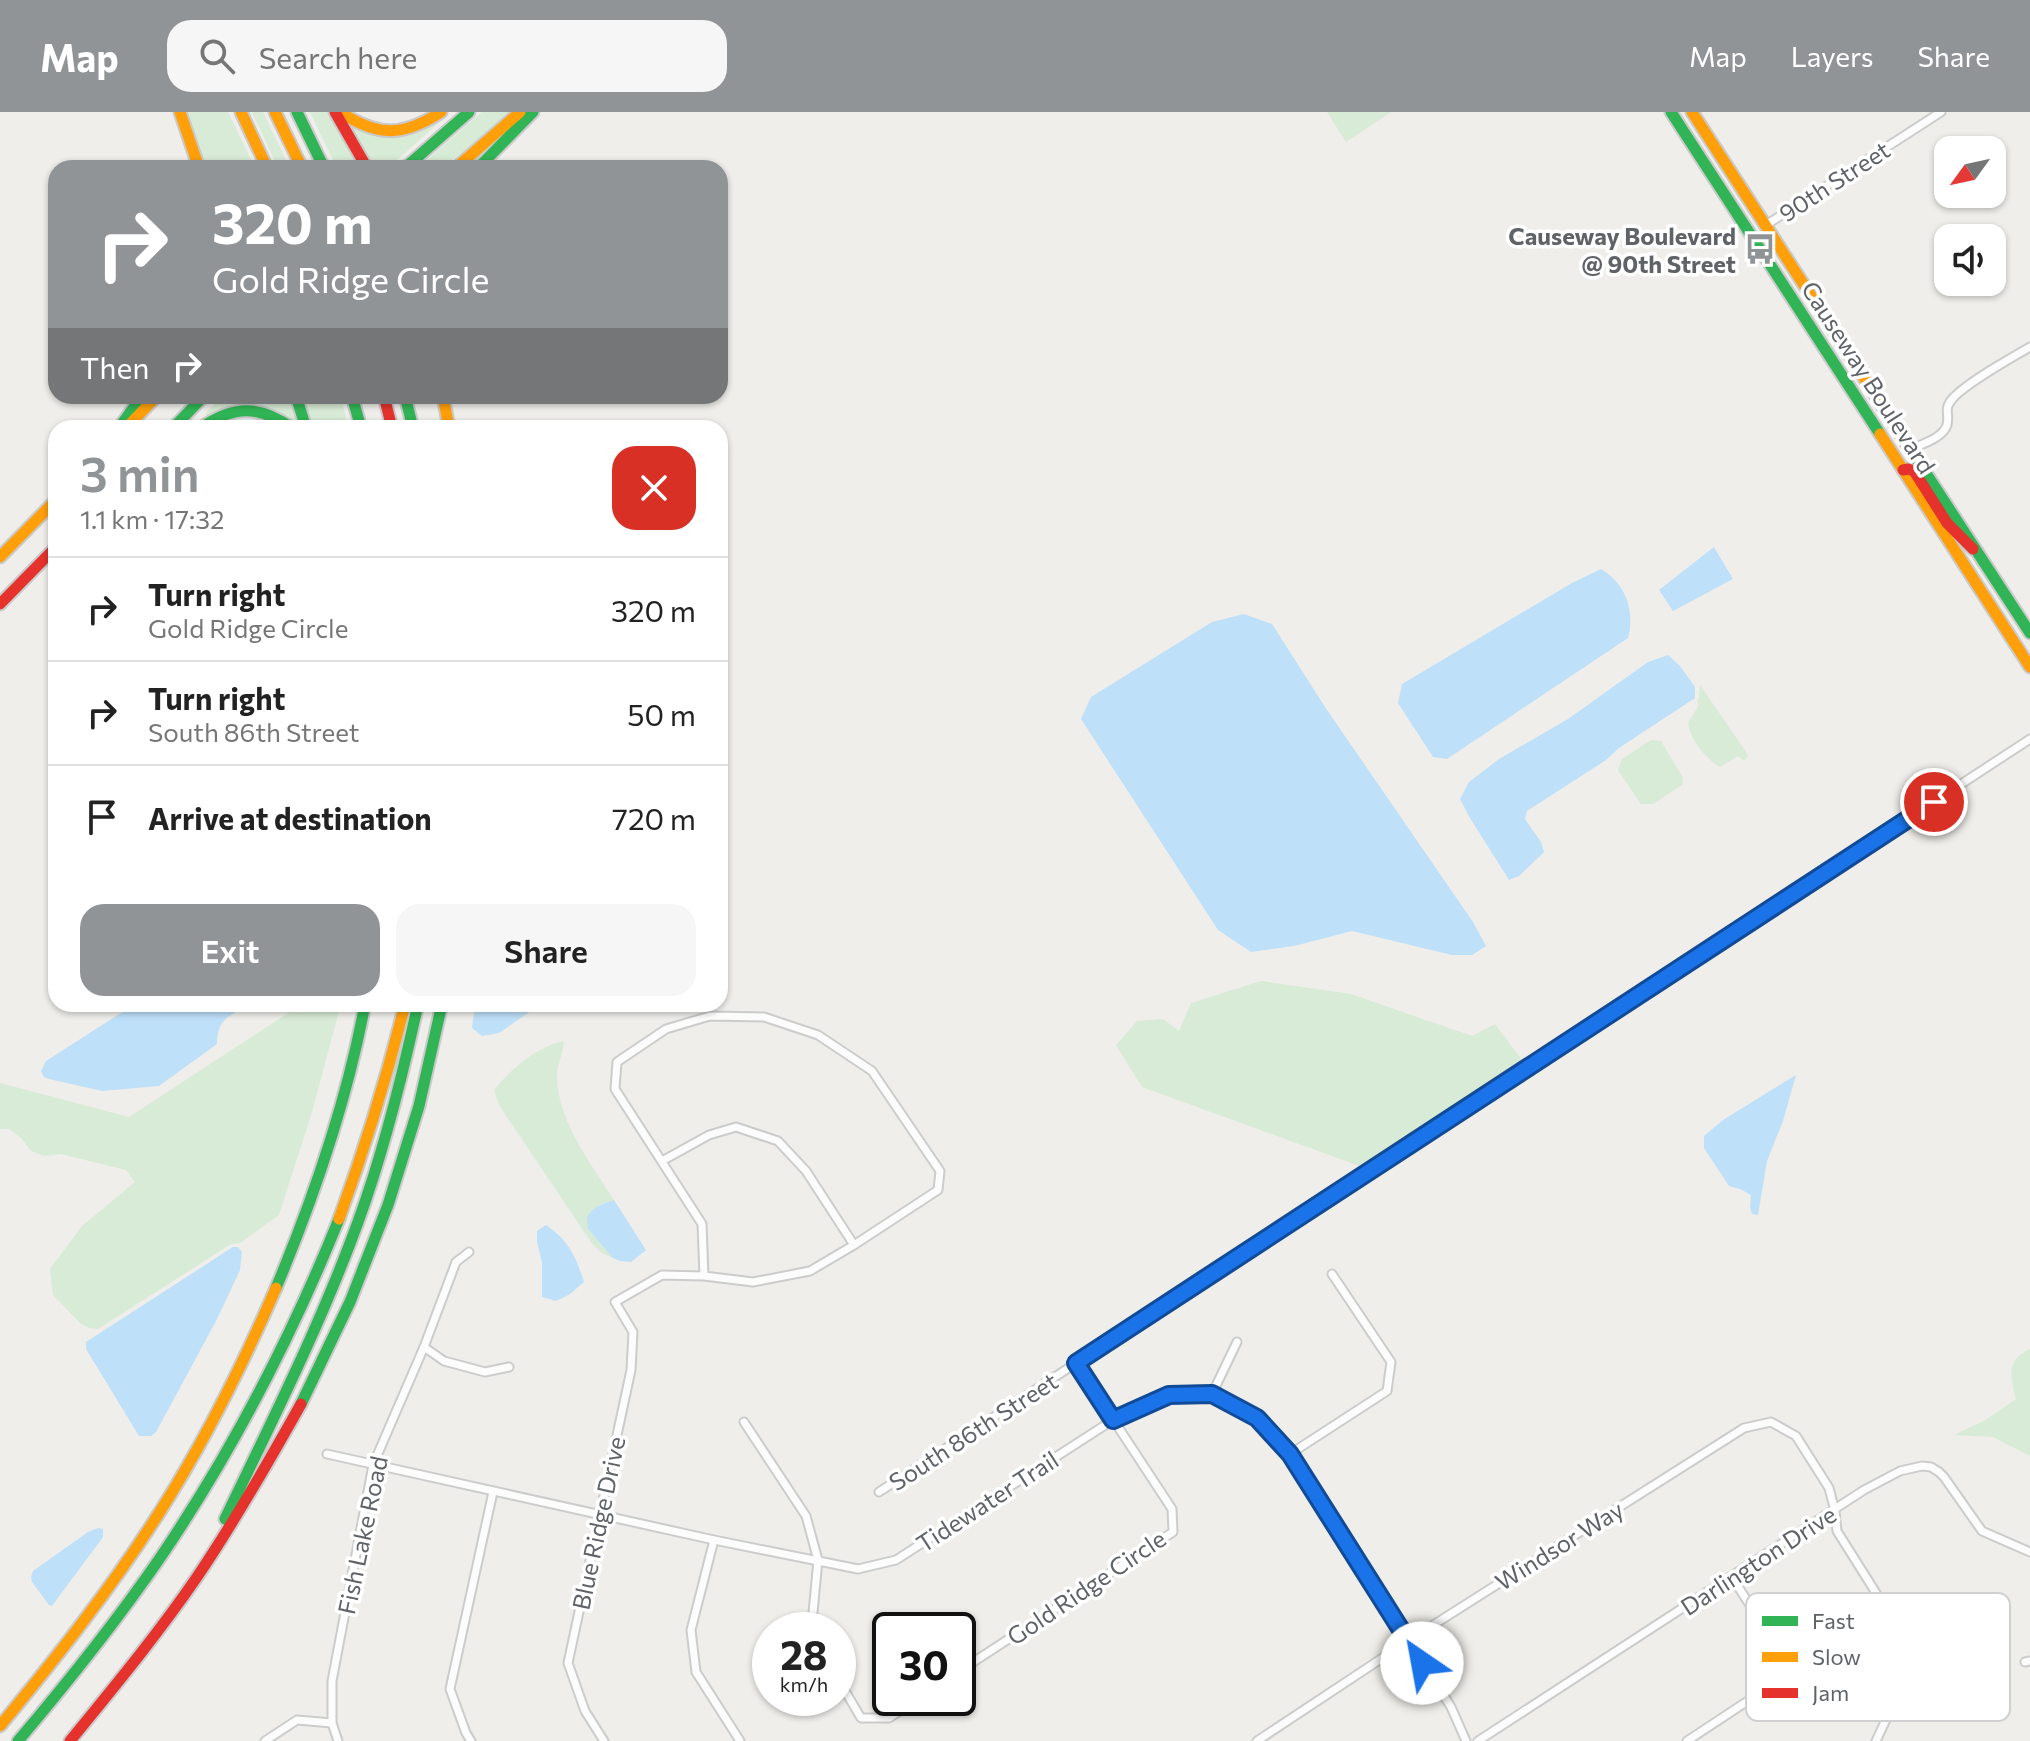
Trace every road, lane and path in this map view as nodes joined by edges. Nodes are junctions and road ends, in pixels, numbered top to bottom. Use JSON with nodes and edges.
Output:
{"nodes":[{"id":1,"x":180,"y":112,"type":"edge"},
{"id":2,"x":241,"y":112,"type":"edge"},
{"id":3,"x":275,"y":112,"type":"edge"},
{"id":4,"x":297,"y":112,"type":"edge"},
{"id":5,"x":338,"y":112,"type":"edge"},
{"id":6,"x":441,"y":112,"type":"edge"},
{"id":7,"x":469,"y":112,"type":"edge"},
{"id":8,"x":520,"y":112,"type":"edge"},
{"id":9,"x":533,"y":112,"type":"edge"},
{"id":10,"x":1671,"y":112,"type":"edge"},
{"id":11,"x":1692,"y":112,"type":"edge"},
{"id":12,"x":1941,"y":112,"type":"edge"},
{"id":13,"x":196,"y":160,"type":"edge"},
{"id":14,"x":263,"y":160,"type":"edge"},
{"id":15,"x":298,"y":160,"type":"edge"},
{"id":16,"x":320,"y":160,"type":"edge"},
{"id":17,"x":363,"y":160,"type":"edge"},
{"id":18,"x":414,"y":160,"type":"edge"},
{"id":19,"x":465,"y":160,"type":"edge"},
{"id":20,"x":486,"y":160,"type":"edge"},
{"id":21,"x":1766,"y":225,"type":"junction"},
{"id":22,"x":2030,"y":347,"type":"edge"},
{"id":23,"x":1843,"y":378,"type":"junction"},
{"id":24,"x":149,"y":404,"type":"edge"},
{"id":25,"x":196,"y":404,"type":"edge"},
{"id":26,"x":134,"y":420,"type":"edge"},
{"id":27,"x":181,"y":420,"type":"edge"},
{"id":28,"x":213,"y":420,"type":"edge"},
{"id":29,"x":279,"y":420,"type":"edge"},
{"id":30,"x":1911,"y":449,"type":"junction"},
{"id":31,"x":1903,"y":470,"type":"junction"},
{"id":32,"x":48,"y":508,"type":"edge"},
{"id":33,"x":1979,"y":554,"type":"junction"},
{"id":34,"x":48,"y":555,"type":"edge"},
{"id":35,"x":0,"y":557,"type":"edge"},
{"id":36,"x":0,"y":604,"type":"edge"},
{"id":37,"x":2030,"y":633,"type":"edge"},
{"id":38,"x":2030,"y":667,"type":"edge"},
{"id":39,"x":2030,"y":739,"type":"edge"},
{"id":40,"x":363,"y":1012,"type":"edge"},
{"id":41,"x":403,"y":1012,"type":"edge"},
{"id":42,"x":416,"y":1012,"type":"edge"},
{"id":43,"x":440,"y":1012,"type":"edge"},
{"id":44,"x":662,"y":1161,"type":"junction"},
{"id":45,"x":854,"y":1245,"type":"junction"},
{"id":46,"x":469,"y":1252,"type":"dead end"},
{"id":47,"x":1332,"y":1274,"type":"dead end"},
{"id":48,"x":704,"y":1276,"type":"junction"},
{"id":49,"x":1237,"y":1342,"type":"dead end"},
{"id":50,"x":424,"y":1347,"type":"junction"},
{"id":51,"x":1076,"y":1363,"type":"junction"},
{"id":52,"x":509,"y":1367,"type":"dead end"},
{"id":53,"x":1212,"y":1394,"type":"junction"},
{"id":54,"x":1113,"y":1420,"type":"junction"},
{"id":55,"x":744,"y":1422,"type":"dead end"},
{"id":56,"x":327,"y":1454,"type":"dead end"},
{"id":57,"x":1290,"y":1454,"type":"junction"},
{"id":58,"x":373,"y":1465,"type":"junction"},
{"id":59,"x":493,"y":1492,"type":"junction"},
{"id":60,"x":879,"y":1492,"type":"dead end"},
{"id":61,"x":1835,"y":1511,"type":"junction"},
{"id":62,"x":599,"y":1515,"type":"junction"},
{"id":63,"x":714,"y":1540,"type":"junction"},
{"id":64,"x":2030,"y":1552,"type":"edge"},
{"id":65,"x":818,"y":1560,"type":"junction"},
{"id":66,"x":198,"y":1573,"type":"junction"},
{"id":67,"x":1732,"y":1577,"type":"junction"},
{"id":68,"x":1876,"y":1593,"type":"edge"},
{"id":69,"x":1746,"y":1599,"type":"edge"},
{"id":70,"x":813,"y":1612,"type":"edge"},
{"id":71,"x":1408,"y":1641,"type":"junction"},
{"id":72,"x":976,"y":1660,"type":"edge"},
{"id":73,"x":1746,"y":1702,"type":"edge"},
{"id":74,"x":856,"y":1710,"type":"edge"},
{"id":75,"x":892,"y":1716,"type":"edge"},
{"id":76,"x":1885,"y":1721,"type":"edge"},
{"id":77,"x":332,"y":1723,"type":"junction"},
{"id":78,"x":0,"y":1726,"type":"edge"},
{"id":79,"x":18,"y":1741,"type":"edge"},
{"id":80,"x":70,"y":1741,"type":"edge"},
{"id":81,"x":265,"y":1741,"type":"edge"},
{"id":82,"x":338,"y":1741,"type":"edge"},
{"id":83,"x":471,"y":1741,"type":"edge"},
{"id":84,"x":604,"y":1741,"type":"edge"},
{"id":85,"x":740,"y":1741,"type":"edge"},
{"id":86,"x":1257,"y":1741,"type":"edge"},
{"id":87,"x":1466,"y":1741,"type":"edge"},
{"id":88,"x":1478,"y":1741,"type":"edge"},
{"id":89,"x":1687,"y":1741,"type":"edge"},
{"id":90,"x":1876,"y":1741,"type":"edge"}],
"edges":[{"from":1,"to":13,"type":"main road"},
{"from":2,"to":14,"type":"main road"},
{"from":3,"to":15,"type":"main road"},
{"from":4,"to":16,"type":"main road"},
{"from":5,"to":6,"type":"main road"},
{"from":5,"to":17,"type":"main road"},
{"from":7,"to":18,"type":"main road"},
{"from":8,"to":19,"type":"main road"},
{"from":9,"to":20,"type":"main road"},
{"from":10,"to":23,"type":"main road","name":"Causeway Boulevard"},
{"from":11,"to":21,"type":"main road","name":"Causeway Boulevard"},
{"from":12,"to":21,"type":"street","name":"90th Street"},
{"from":21,"to":30,"type":"main road","name":"Causeway Boulevard"},
{"from":22,"to":30,"type":"street"},
{"from":23,"to":30,"type":"main road"},
{"from":23,"to":31,"type":"main road","name":"Causeway Boulevard"},
{"from":24,"to":26,"type":"main road"},
{"from":25,"to":27,"type":"main road"},
{"from":28,"to":29,"type":"main road"},
{"from":30,"to":33,"type":"main road","name":"Causeway Boulevard"},
{"from":31,"to":33,"type":"main road"},
{"from":31,"to":38,"type":"main road","name":"Causeway Boulevard"},
{"from":32,"to":35,"type":"main road"},
{"from":33,"to":37,"type":"main road","name":"Causeway Boulevard"},
{"from":34,"to":36,"type":"main road"},
{"from":39,"to":51,"type":"street","name":"South 86th Street"},
{"from":40,"to":78,"type":"main road"},
{"from":41,"to":79,"type":"main road"},
{"from":42,"to":66,"type":"main road"},
{"from":43,"to":66,"type":"main road"},
{"from":44,"to":45,"type":"street"},
{"from":44,"to":45,"type":"street"},
{"from":44,"to":48,"type":"street"},
{"from":45,"to":48,"type":"street"},
{"from":46,"to":50,"type":"street","name":"Fish Lake Road"},
{"from":47,"to":57,"type":"street"},
{"from":48,"to":62,"type":"street","name":"Blue Ridge Drive"},
{"from":49,"to":53,"type":"street"},
{"from":50,"to":52,"type":"street"},
{"from":50,"to":58,"type":"street","name":"Fish Lake Road"},
{"from":51,"to":54,"type":"street","name":"Gold Ridge Circle"},
{"from":51,"to":60,"type":"street","name":"South 86th Street"},
{"from":53,"to":54,"type":"street","name":"Tidewater Trail"},
{"from":53,"to":57,"type":"street","name":"Tidewater Trail"},
{"from":54,"to":65,"type":"street","name":"Tidewater Trail"},
{"from":54,"to":72,"type":"street","name":"Gold Ridge Circle"},
{"from":55,"to":65,"type":"street"},
{"from":56,"to":58,"type":"street","name":"Tidewater Trail"},
{"from":57,"to":71,"type":"street","name":"Tidewater Trail"},
{"from":58,"to":59,"type":"street","name":"Tidewater Trail"},
{"from":58,"to":77,"type":"street","name":"Fish Lake Road"},
{"from":59,"to":62,"type":"street","name":"Tidewater Trail"},
{"from":59,"to":83,"type":"street"},
{"from":61,"to":64,"type":"street","name":"Darlington Drive"},
{"from":61,"to":67,"type":"street","name":"Darlington Drive"},
{"from":61,"to":68,"type":"street","name":"Windsor Way"},
{"from":61,"to":71,"type":"street","name":"Windsor Way"},
{"from":62,"to":63,"type":"street","name":"Tidewater Trail"},
{"from":62,"to":84,"type":"street","name":"Blue Ridge Drive"},
{"from":63,"to":65,"type":"street","name":"Tidewater Trail"},
{"from":63,"to":85,"type":"street"},
{"from":65,"to":70,"type":"street"},
{"from":66,"to":80,"type":"main road"},
{"from":67,"to":69,"type":"street"},
{"from":67,"to":88,"type":"street","name":"Darlington Drive"},
{"from":71,"to":86,"type":"street","name":"Windsor Way"},
{"from":71,"to":87,"type":"street","name":"Tidewater Trail"},
{"from":73,"to":89,"type":"street"},
{"from":74,"to":75,"type":"street"},
{"from":76,"to":90,"type":"street"},
{"from":77,"to":81,"type":"street"},
{"from":77,"to":82,"type":"street","name":"Fish Lake Road"}]}
